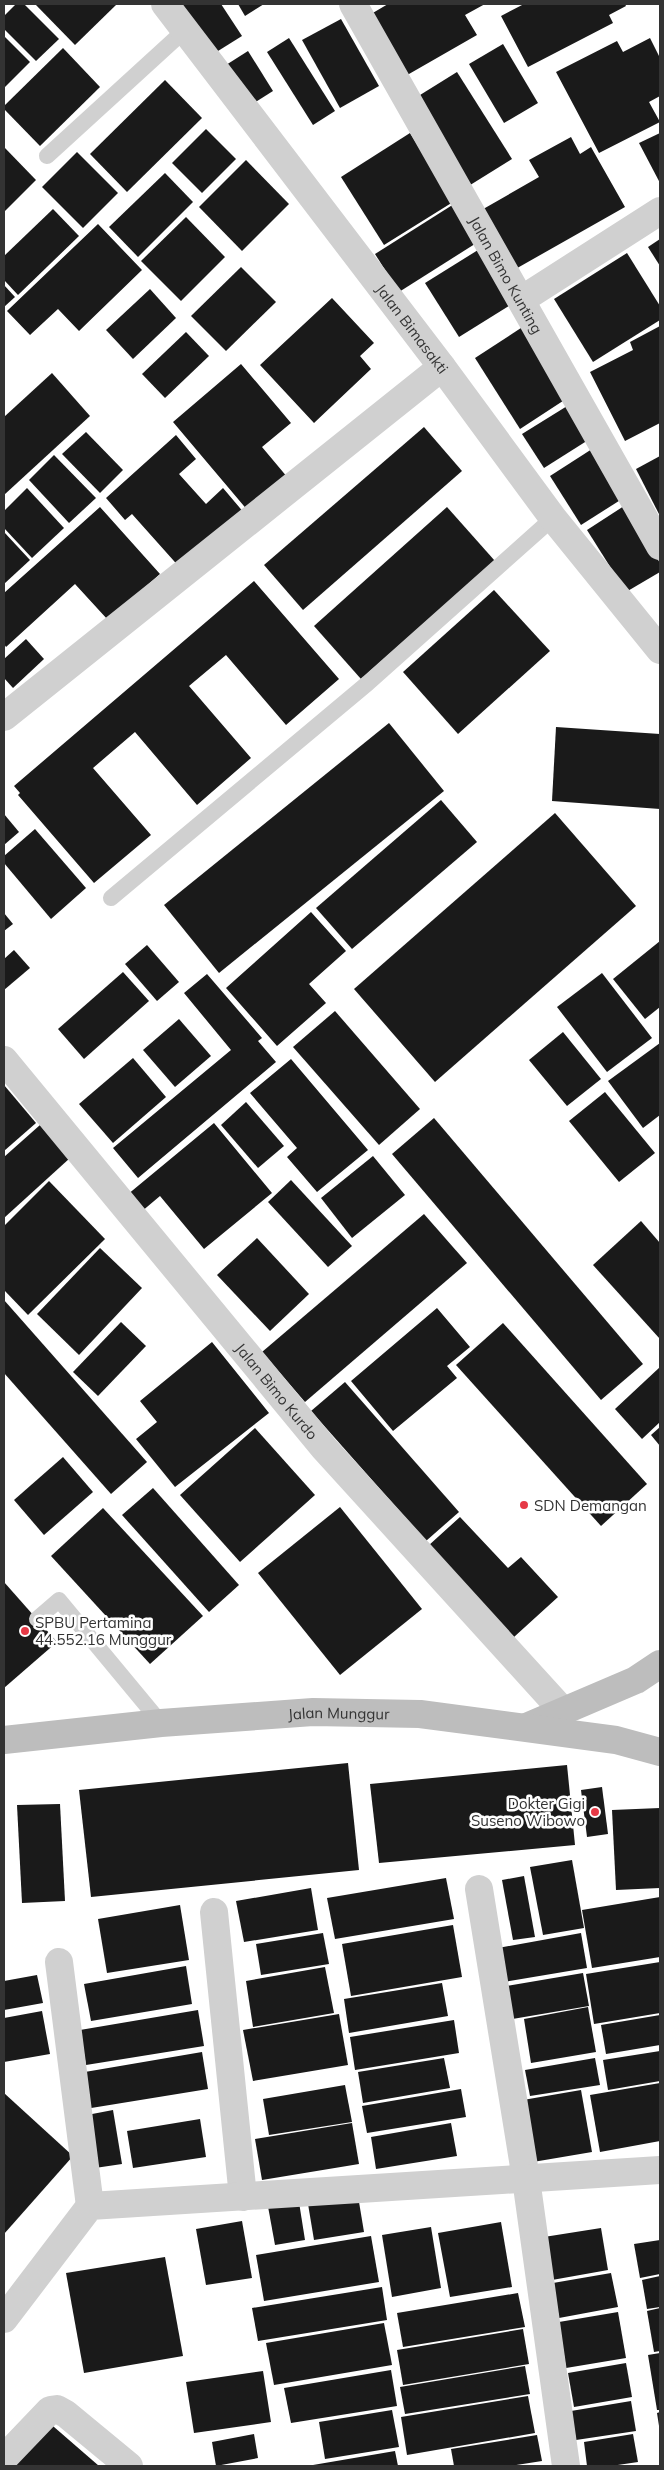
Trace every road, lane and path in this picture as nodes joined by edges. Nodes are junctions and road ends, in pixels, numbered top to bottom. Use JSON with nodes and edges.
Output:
{"nodes":[{"id":1,"x":165,"y":4,"type":"edge"},
{"id":2,"x":353,"y":4,"type":"edge"},
{"id":3,"x":185,"y":30,"type":"junction"},
{"id":4,"x":47,"y":156,"type":"dead end"},
{"id":5,"x":660,"y":212,"type":"edge"},
{"id":6,"x":521,"y":300,"type":"junction"},
{"id":7,"x":442,"y":367,"type":"junction"},
{"id":8,"x":553,"y":518,"type":"junction"},
{"id":9,"x":660,"y":546,"type":"edge"},
{"id":10,"x":660,"y":650,"type":"edge"},
{"id":11,"x":4,"y":717,"type":"edge"},
{"id":12,"x":111,"y":898,"type":"dead end"},
{"id":13,"x":4,"y":1060,"type":"edge"},
{"id":14,"x":37,"y":1620,"type":"dead end"},
{"id":15,"x":660,"y":1664,"type":"edge"},
{"id":16,"x":563,"y":1712,"type":"junction"},
{"id":17,"x":161,"y":1723,"type":"junction"},
{"id":18,"x":526,"y":1727,"type":"junction"},
{"id":19,"x":6,"y":1734,"type":"edge"},
{"id":20,"x":660,"y":1752,"type":"edge"},
{"id":21,"x":479,"y":1889,"type":"dead end"},
{"id":22,"x":214,"y":1912,"type":"dead end"},
{"id":23,"x":59,"y":1962,"type":"dead end"},
{"id":24,"x":660,"y":2170,"type":"edge"},
{"id":25,"x":526,"y":2179,"type":"junction"},
{"id":26,"x":243,"y":2197,"type":"junction"},
{"id":27,"x":90,"y":2206,"type":"junction"},
{"id":28,"x":4,"y":2319,"type":"edge"},
{"id":29,"x":4,"y":2458,"type":"edge"},
{"id":30,"x":129,"y":2466,"type":"edge"},
{"id":31,"x":566,"y":2466,"type":"edge"}],
"edges":[{"from":1,"to":3,"type":"street","name":"Jalan Bimasakti"},
{"from":2,"to":6,"type":"street","name":"Jalan Bimo Kunting"},
{"from":3,"to":4,"type":"lane"},
{"from":3,"to":7,"type":"street","name":"Jalan Bimasakti"},
{"from":5,"to":6,"type":"street"},
{"from":6,"to":9,"type":"street","name":"Jalan Bimo Kunting"},
{"from":7,"to":8,"type":"street","name":"Jalan Bimasakti"},
{"from":7,"to":11,"type":"street"},
{"from":8,"to":10,"type":"street","name":"Jalan Bimasakti"},
{"from":8,"to":12,"type":"lane"},
{"from":13,"to":16,"type":"street","name":"Jalan Bimo Kurdo"},
{"from":14,"to":17,"type":"lane"},
{"from":15,"to":16,"type":"main road","name":"Jalan Munggur"},
{"from":16,"to":18,"type":"main road","name":"Jalan Munggur"},
{"from":17,"to":18,"type":"main road","name":"Jalan Munggur"},
{"from":17,"to":19,"type":"main road","name":"Jalan Munggur"},
{"from":18,"to":20,"type":"main road"},
{"from":21,"to":25,"type":"street"},
{"from":22,"to":26,"type":"street"},
{"from":23,"to":27,"type":"street"},
{"from":24,"to":25,"type":"street"},
{"from":25,"to":26,"type":"street"},
{"from":25,"to":31,"type":"street"},
{"from":26,"to":27,"type":"street"},
{"from":27,"to":28,"type":"street"},
{"from":29,"to":30,"type":"street"}]}
